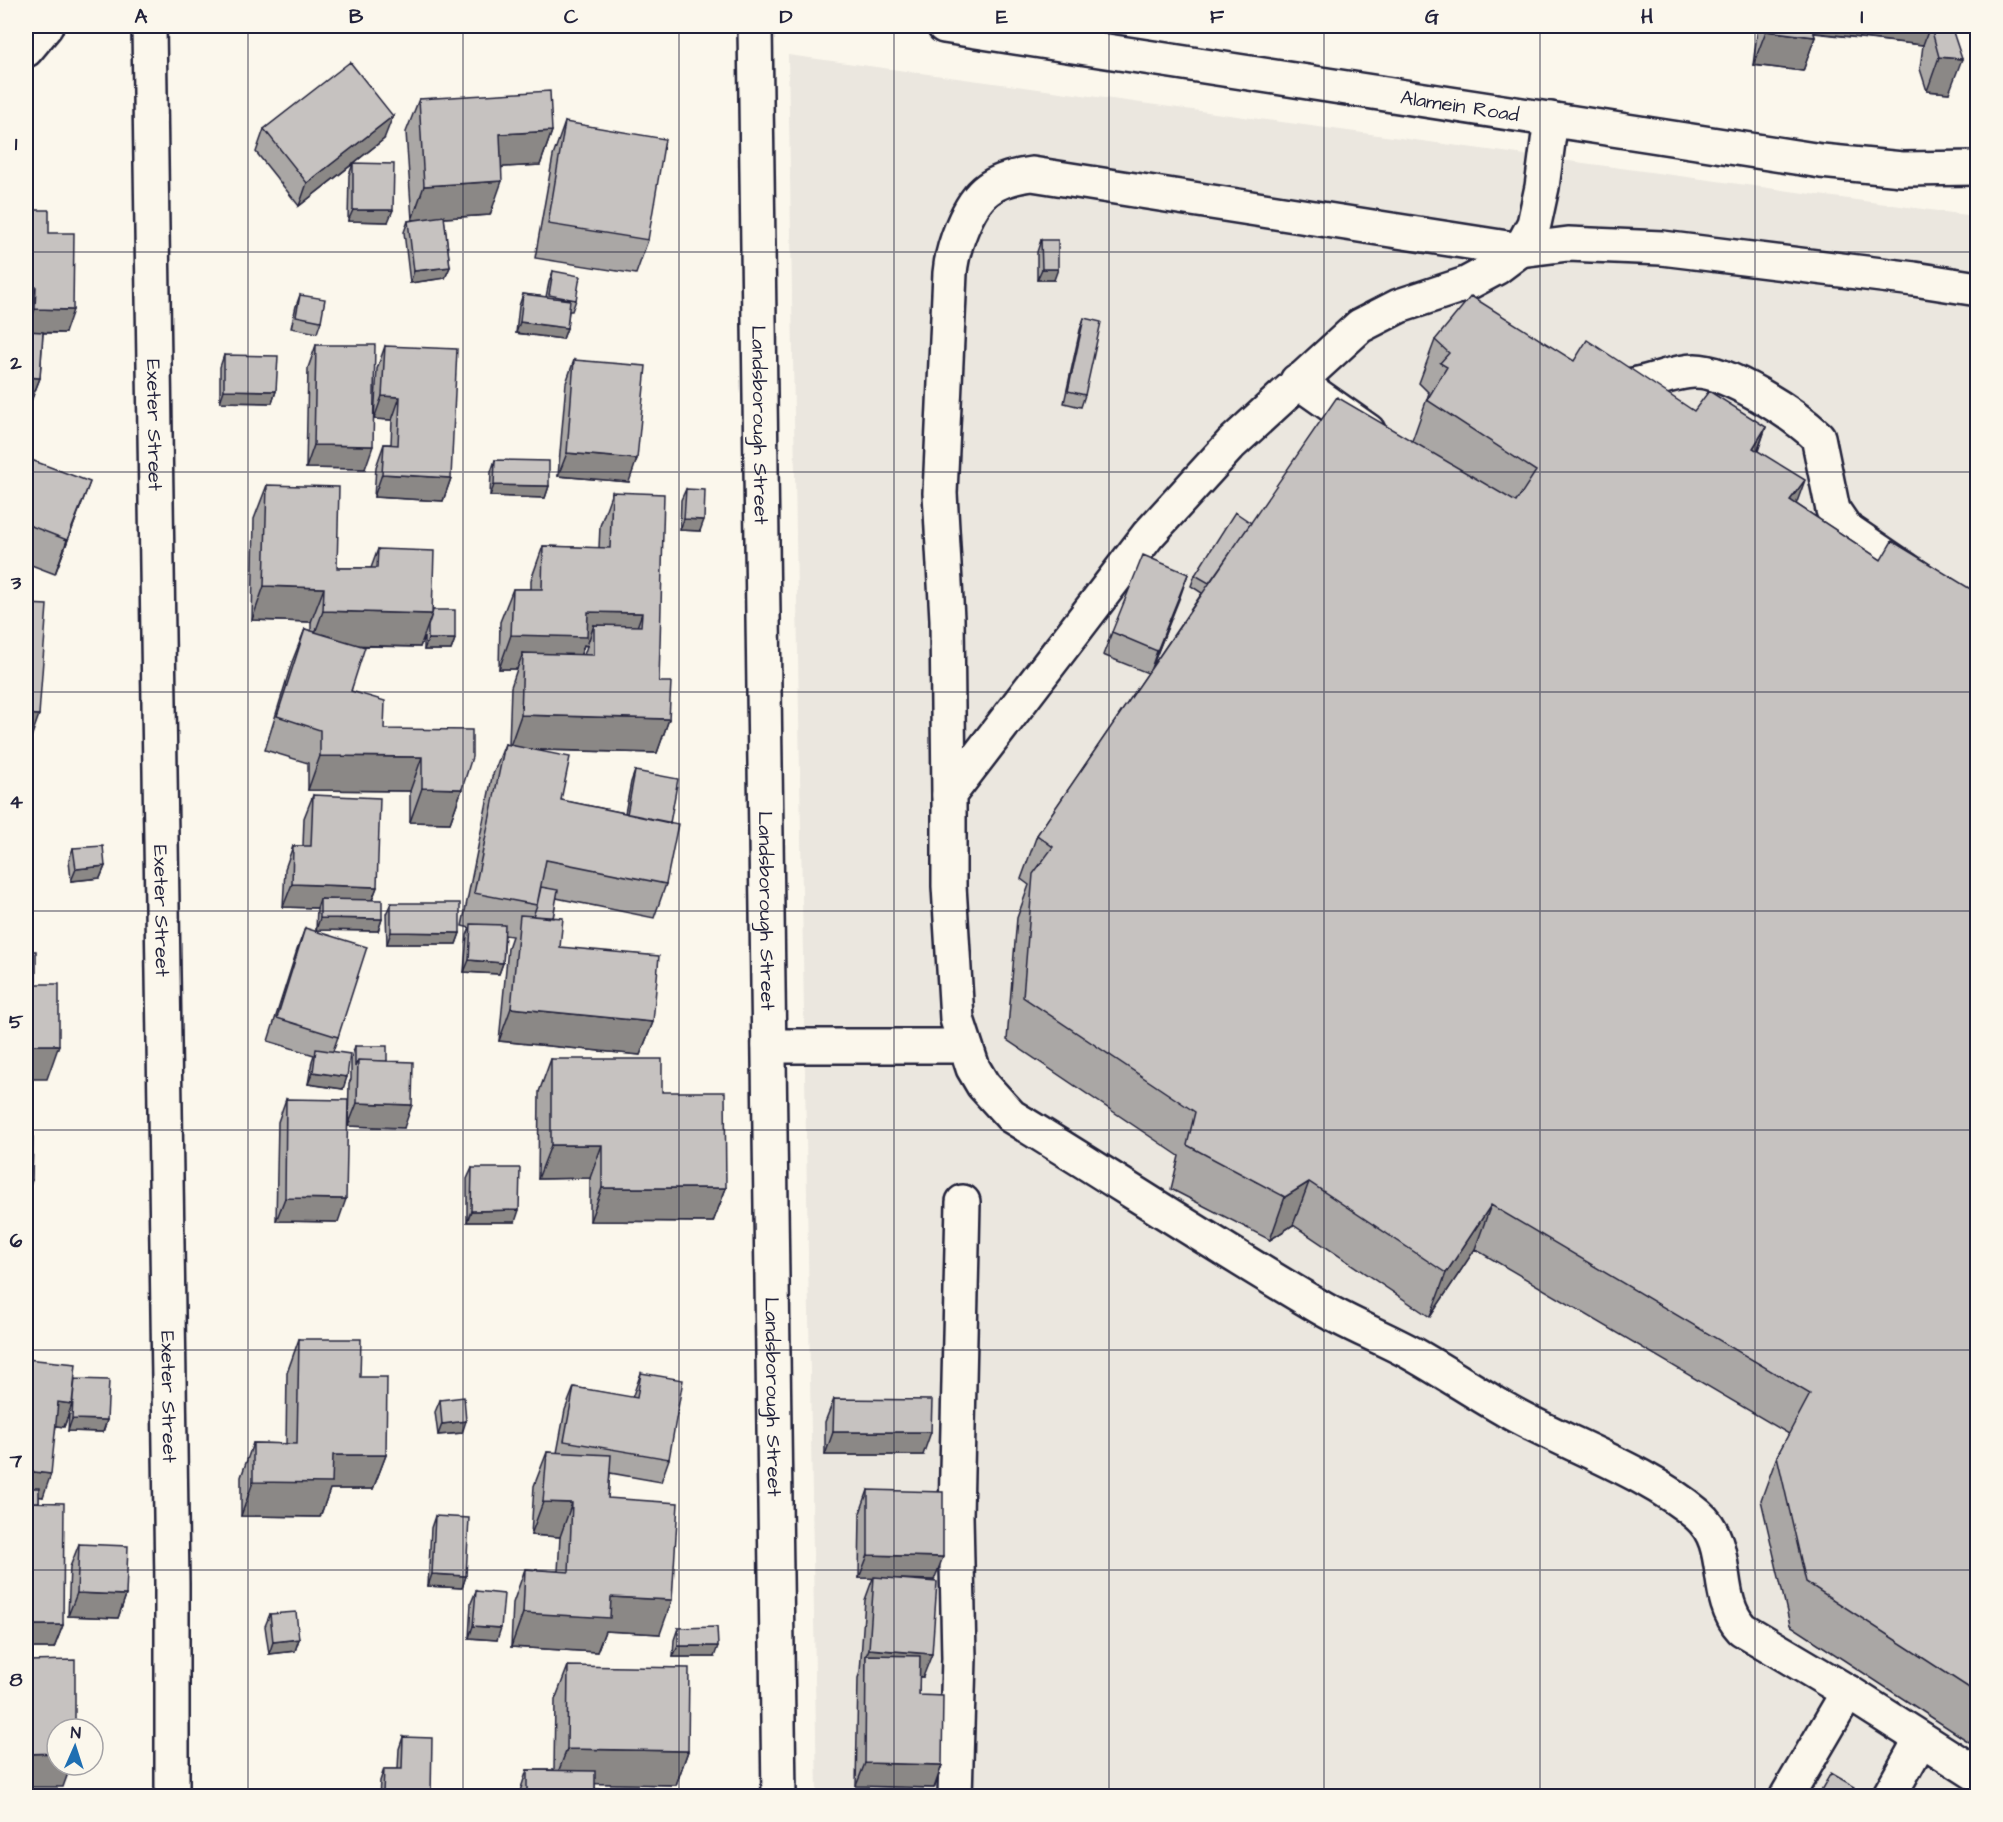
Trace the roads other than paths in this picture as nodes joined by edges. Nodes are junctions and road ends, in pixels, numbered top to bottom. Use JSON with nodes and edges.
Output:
{"nodes":[{"id":1,"x":46,"y":26,"type":"edge"},
{"id":2,"x":149,"y":26,"type":"edge"},
{"id":3,"x":755,"y":26,"type":"edge"},
{"id":4,"x":944,"y":26,"type":"edge"},
{"id":5,"x":26,"y":50,"type":"edge"},
{"id":6,"x":1551,"y":119,"type":"junction"},
{"id":7,"x":1977,"y":168,"type":"edge"},
{"id":8,"x":1520,"y":250,"type":"junction"},
{"id":9,"x":1977,"y":290,"type":"edge"},
{"id":10,"x":1579,"y":367,"type":"edge"},
{"id":11,"x":1298,"y":381,"type":"junction"},
{"id":12,"x":1394,"y":449,"type":"edge"},
{"id":13,"x":1977,"y":619,"type":"edge"},
{"id":14,"x":949,"y":795,"type":"junction"},
{"id":15,"x":769,"y":1046,"type":"junction"},
{"id":16,"x":964,"y":1046,"type":"junction"},
{"id":17,"x":963,"y":1202,"type":"dead end"},
{"id":18,"x":1848,"y":1692,"type":"junction"},
{"id":19,"x":1921,"y":1739,"type":"junction"},
{"id":20,"x":1977,"y":1775,"type":"edge"},
{"id":21,"x":172,"y":1797,"type":"edge"},
{"id":22,"x":779,"y":1797,"type":"edge"},
{"id":23,"x":955,"y":1797,"type":"edge"},
{"id":24,"x":1787,"y":1797,"type":"edge"},
{"id":25,"x":1889,"y":1797,"type":"edge"}],
"edges":[{"from":1,"to":5,"type":"street"},
{"from":2,"to":21,"type":"street","name":"Exeter Street"},
{"from":3,"to":15,"type":"street","name":"Landsborough Street"},
{"from":4,"to":6,"type":"street","name":"Alamein Road"},
{"from":6,"to":7,"type":"street","name":"Alamein Road"},
{"from":6,"to":8,"type":"street"},
{"from":8,"to":9,"type":"street"},
{"from":8,"to":11,"type":"street"},
{"from":8,"to":14,"type":"street"},
{"from":10,"to":13,"type":"street"},
{"from":11,"to":12,"type":"street"},
{"from":11,"to":14,"type":"street"},
{"from":14,"to":16,"type":"street"},
{"from":15,"to":16,"type":"street"},
{"from":15,"to":22,"type":"street","name":"Landsborough Street"},
{"from":16,"to":18,"type":"street"},
{"from":17,"to":23,"type":"street"},
{"from":18,"to":19,"type":"street"},
{"from":18,"to":24,"type":"street"},
{"from":19,"to":20,"type":"street"},
{"from":19,"to":25,"type":"street"}]}
